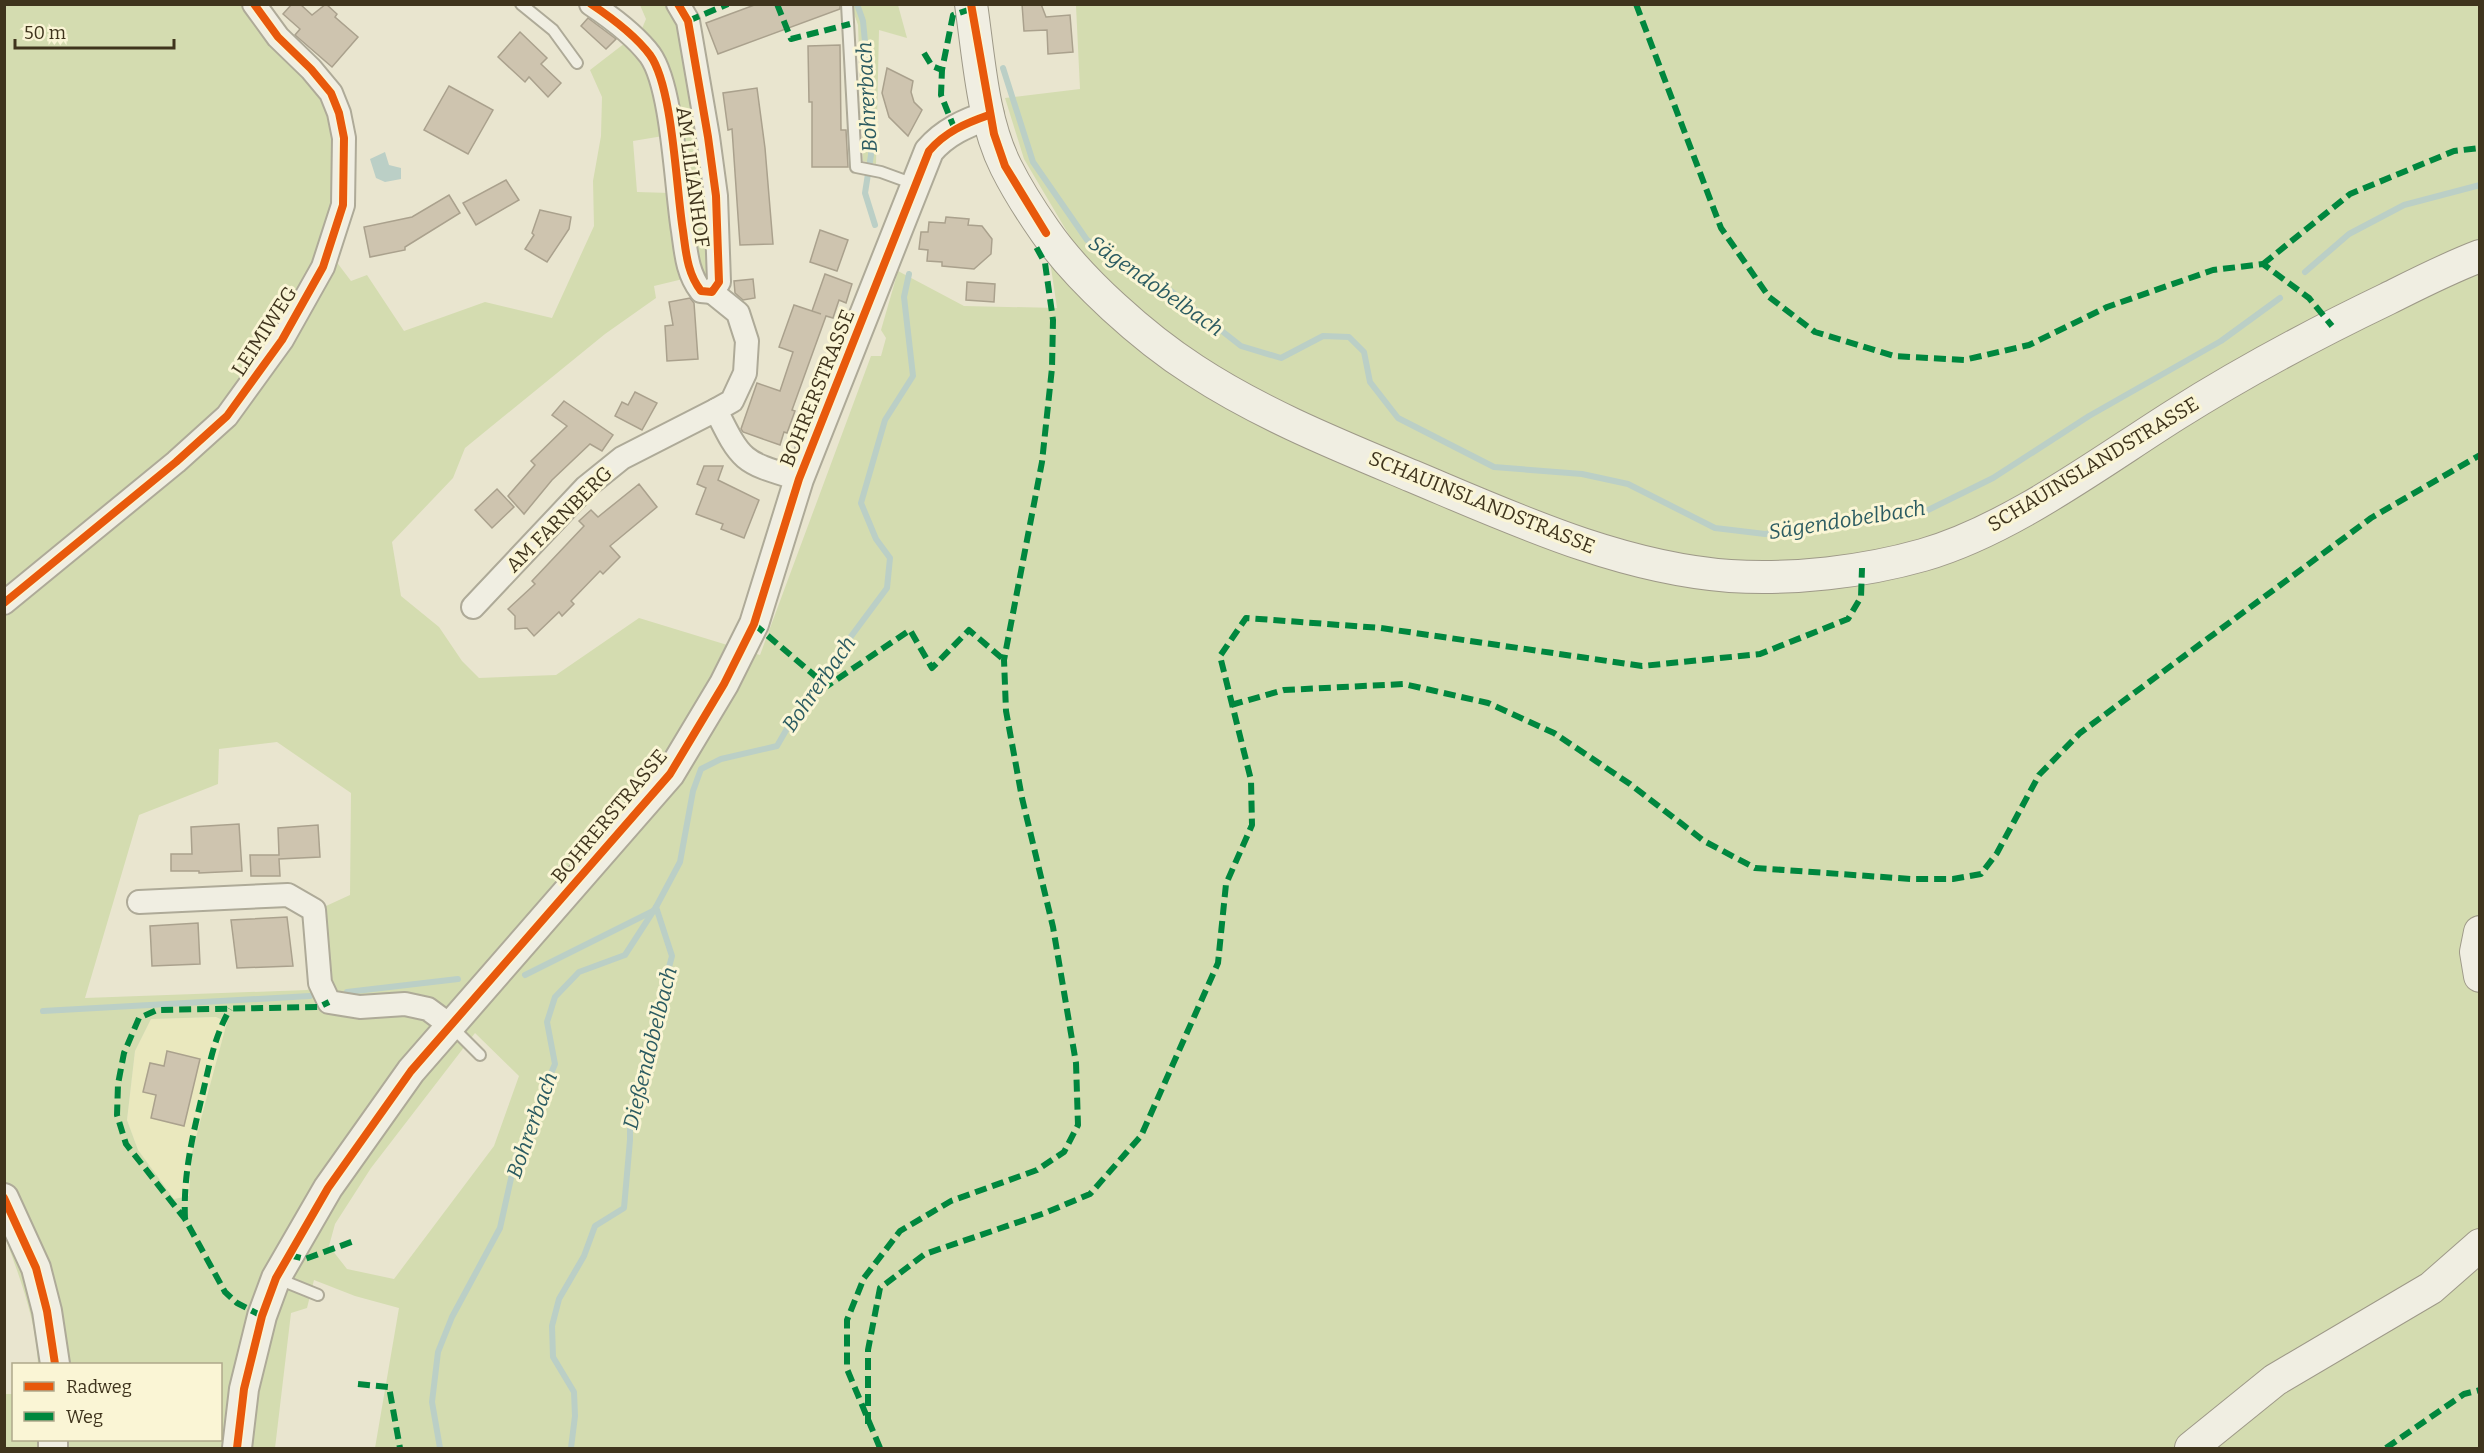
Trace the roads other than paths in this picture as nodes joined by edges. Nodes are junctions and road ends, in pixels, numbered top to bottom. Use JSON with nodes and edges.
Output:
{"nodes":[{"id":1,"x":254,"y":4,"type":"edge"},
{"id":2,"x":521,"y":4,"type":"edge"},
{"id":3,"x":591,"y":4,"type":"edge"},
{"id":4,"x":678,"y":4,"type":"edge"},
{"id":5,"x":847,"y":4,"type":"edge"},
{"id":6,"x":970,"y":4,"type":"edge"},
{"id":7,"x":577,"y":63,"type":"dead end"},
{"id":8,"x":989,"y":115,"type":"junction"},
{"id":9,"x":914,"y":184,"type":"junction"},
{"id":10,"x":2480,"y":256,"type":"edge"},
{"id":11,"x":712,"y":292,"type":"junction"},
{"id":12,"x":716,"y":410,"type":"junction"},
{"id":13,"x":799,"y":479,"type":"junction"},
{"id":14,"x":4,"y":603,"type":"edge"},
{"id":15,"x":473,"y":607,"type":"dead end"},
{"id":16,"x":139,"y":902,"type":"dead end"},
{"id":17,"x":2480,"y":932,"type":"edge"},
{"id":18,"x":2480,"y":976,"type":"edge"},
{"id":19,"x":451,"y":1026,"type":"junction"},
{"id":20,"x":480,"y":1055,"type":"dead end"},
{"id":21,"x":4,"y":1198,"type":"edge"},
{"id":22,"x":2480,"y":1245,"type":"edge"},
{"id":23,"x":276,"y":1278,"type":"junction"},
{"id":24,"x":318,"y":1295,"type":"dead end"},
{"id":25,"x":55,"y":1363,"type":"edge"},
{"id":26,"x":237,"y":1449,"type":"edge"},
{"id":27,"x":2191,"y":1449,"type":"edge"}],
"edges":[{"from":1,"to":14,"type":"street","name":"LEIMIWEG"},
{"from":2,"to":7,"type":"lane"},
{"from":3,"to":11,"type":"street","name":"AM LILIANHOF"},
{"from":4,"to":11,"type":"street","name":"AM LILIANHOF"},
{"from":5,"to":9,"type":"lane"},
{"from":6,"to":8,"type":"main road","name":"SCHAUINSLANDSTRASSE"},
{"from":8,"to":9,"type":"street","name":"BOHRERSTRASSE"},
{"from":8,"to":10,"type":"main road","name":"SCHAUINSLANDSTRASSE"},
{"from":9,"to":13,"type":"street","name":"BOHRERSTRASSE"},
{"from":11,"to":12,"type":"street","name":"AM LILIANHOF"},
{"from":12,"to":13,"type":"street"},
{"from":12,"to":15,"type":"street","name":"AM FARNBERG"},
{"from":13,"to":19,"type":"street","name":"BOHRERSTRASSE"},
{"from":16,"to":19,"type":"street"},
{"from":17,"to":18,"type":"main road"},
{"from":19,"to":20,"type":"lane"},
{"from":19,"to":23,"type":"street","name":"BOHRERSTRASSE"},
{"from":21,"to":25,"type":"street"},
{"from":22,"to":27,"type":"main road"},
{"from":23,"to":24,"type":"lane"},
{"from":23,"to":26,"type":"street","name":"BOHRERSTRASSE"}]}
